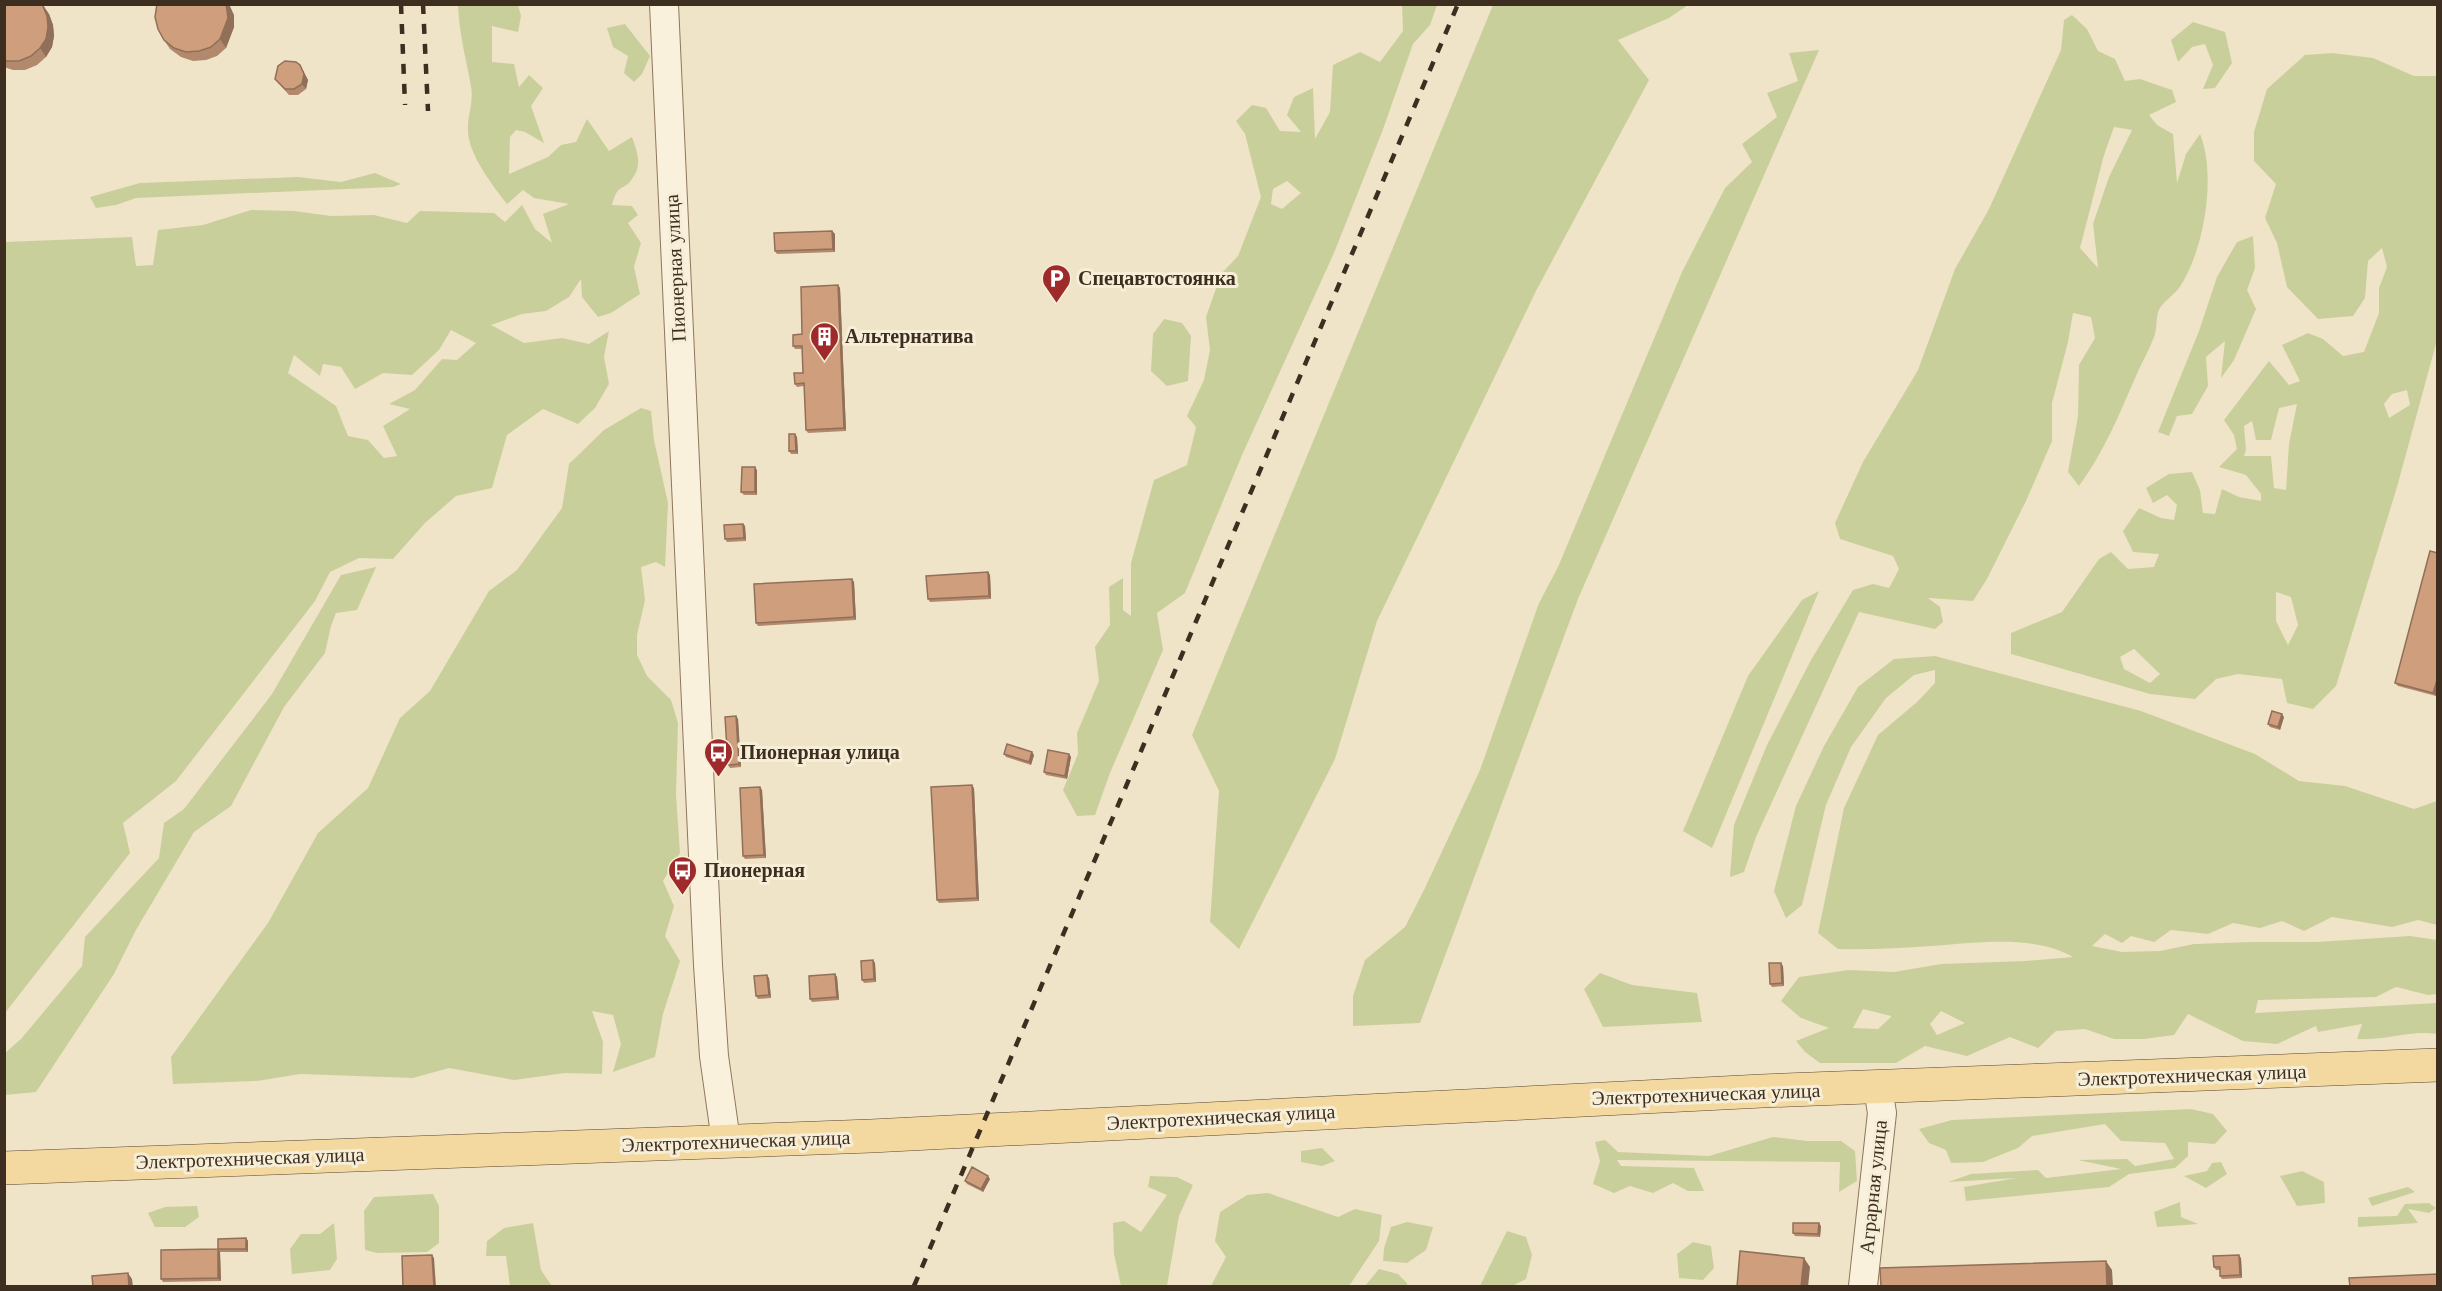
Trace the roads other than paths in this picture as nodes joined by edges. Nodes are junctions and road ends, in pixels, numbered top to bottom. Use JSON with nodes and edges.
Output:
{"nodes":[{"id":1,"x":664,"y":4,"type":"edge"},
{"id":2,"x":2438,"y":1065,"type":"edge"},
{"id":3,"x":1878,"y":1088,"type":"junction"},
{"id":4,"x":726,"y":1141,"type":"junction"},
{"id":5,"x":4,"y":1168,"type":"edge"},
{"id":6,"x":1863,"y":1287,"type":"edge"}],
"edges":[{"from":1,"to":4,"type":"street","name":"Пионерная улица"},
{"from":2,"to":3,"type":"main road","name":"Электротехническая улица"},
{"from":3,"to":4,"type":"main road","name":"Электротехническая улица"},
{"from":3,"to":6,"type":"street","name":"Аграрная улица"},
{"from":4,"to":5,"type":"main road","name":"Электротехническая улица"}]}
